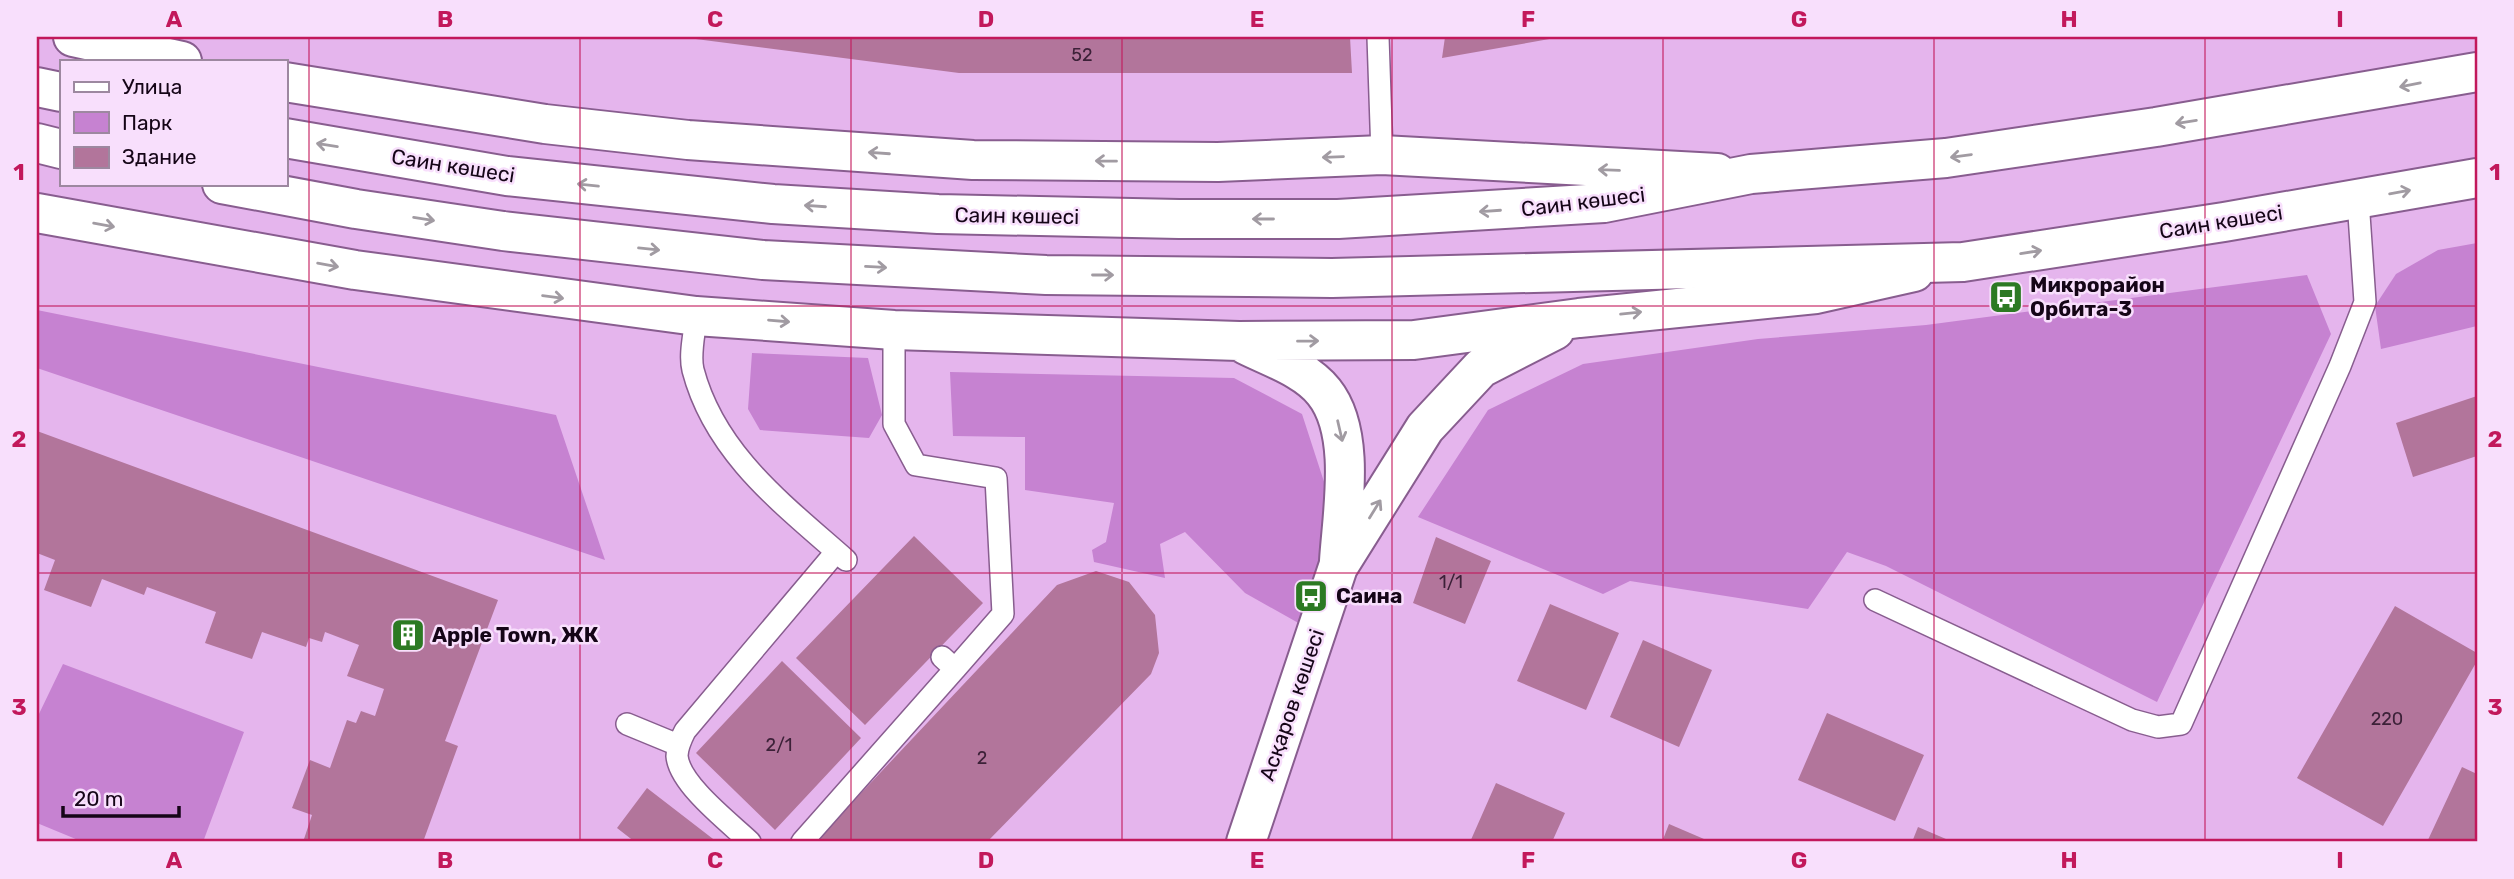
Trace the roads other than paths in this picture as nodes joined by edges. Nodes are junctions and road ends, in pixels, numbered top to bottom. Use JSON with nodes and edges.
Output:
{"nodes":[{"id":1,"x":73,"y":37,"type":"edge"},
{"id":2,"x":1378,"y":37,"type":"edge"},
{"id":3,"x":177,"y":60,"type":"edge"},
{"id":4,"x":2477,"y":72,"type":"edge"},
{"id":5,"x":287,"y":82,"type":"edge"},
{"id":6,"x":37,"y":88,"type":"edge"},
{"id":7,"x":60,"y":93,"type":"edge"},
{"id":8,"x":287,"y":138,"type":"edge"},
{"id":9,"x":37,"y":143,"type":"edge"},
{"id":10,"x":60,"y":149,"type":"edge"},
{"id":11,"x":1382,"y":155,"type":"junction"},
{"id":12,"x":1751,"y":174,"type":"junction"},
{"id":13,"x":2477,"y":178,"type":"edge"},
{"id":14,"x":233,"y":186,"type":"edge"},
{"id":15,"x":2358,"y":200,"type":"junction"},
{"id":16,"x":37,"y":213,"type":"edge"},
{"id":17,"x":1963,"y":262,"type":"junction"},
{"id":18,"x":696,"y":316,"type":"junction"},
{"id":19,"x":1579,"y":318,"type":"junction"},
{"id":20,"x":894,"y":330,"type":"junction"},
{"id":21,"x":1239,"y":341,"type":"junction"},
{"id":22,"x":1338,"y":567,"type":"junction"},
{"id":23,"x":1875,"y":600,"type":"dead end"},
{"id":24,"x":627,"y":724,"type":"dead end"},
{"id":25,"x":678,"y":745,"type":"junction"},
{"id":26,"x":750,"y":842,"type":"edge"},
{"id":27,"x":802,"y":842,"type":"edge"},
{"id":28,"x":1246,"y":842,"type":"edge"}],
"edges":[{"from":1,"to":3,"type":"main road"},
{"from":2,"to":11,"type":"lane"},
{"from":4,"to":12,"type":"main road","one_way":true},
{"from":11,"to":5,"type":"main road","one_way":true},
{"from":6,"to":7,"type":"main road"},
{"from":12,"to":8,"type":"main road","name":"Саин көшесі","one_way":true},
{"from":9,"to":10,"type":"main road"},
{"from":12,"to":11,"type":"main road","one_way":true},
{"from":15,"to":13,"type":"main road","name":"Саин көшесі","one_way":true},
{"from":14,"to":17,"type":"main road","one_way":true},
{"from":17,"to":15,"type":"main road","name":"Саин көшесі","one_way":true},
{"from":15,"to":23,"type":"lane"},
{"from":16,"to":18,"type":"main road","one_way":true},
{"from":19,"to":17,"type":"main road","one_way":true},
{"from":18,"to":20,"type":"main road","one_way":true},
{"from":18,"to":25,"type":"lane"},
{"from":21,"to":19,"type":"main road","one_way":true},
{"from":22,"to":19,"type":"main road","one_way":true},
{"from":20,"to":21,"type":"main road"},
{"from":20,"to":27,"type":"lane"},
{"from":21,"to":22,"type":"main road","one_way":true},
{"from":22,"to":28,"type":"main road","name":"Асқаров көшесі"},
{"from":24,"to":25,"type":"lane"},
{"from":25,"to":26,"type":"lane"}]}
